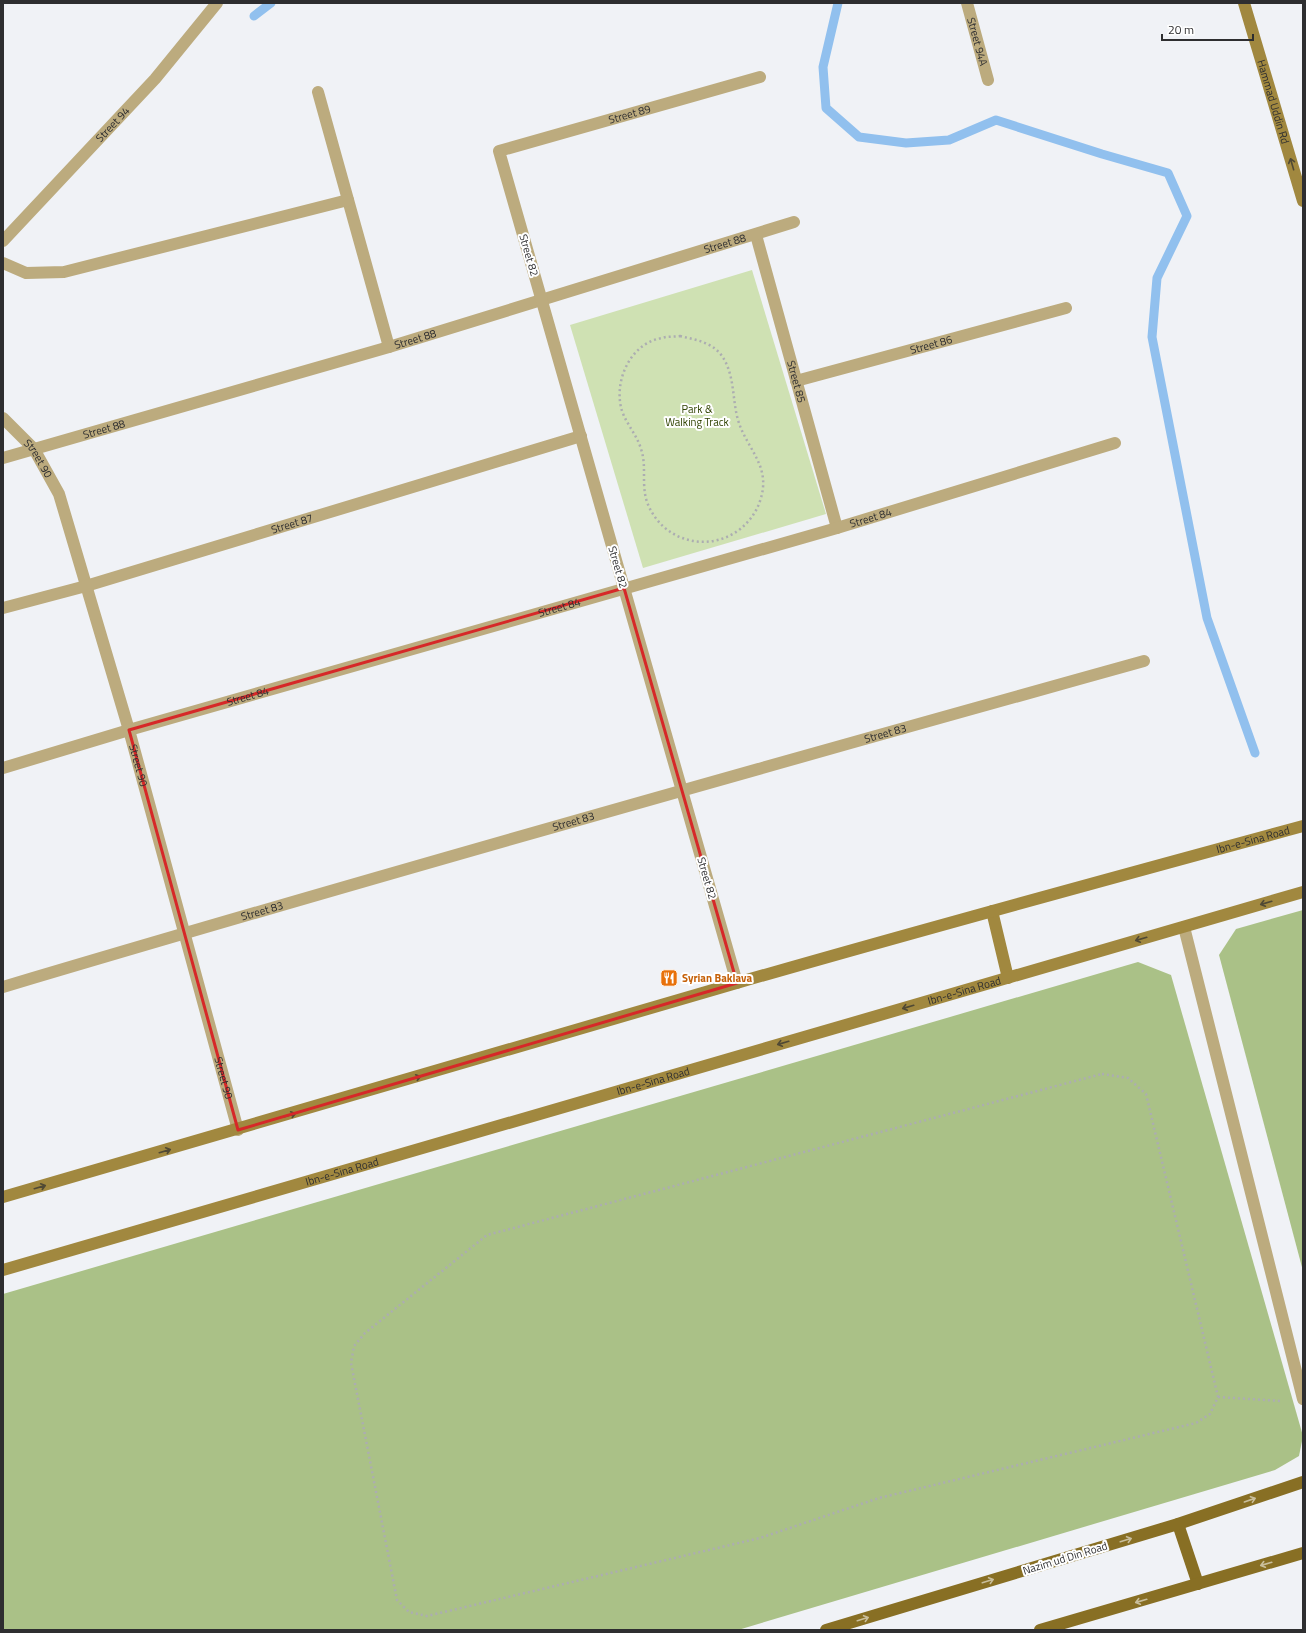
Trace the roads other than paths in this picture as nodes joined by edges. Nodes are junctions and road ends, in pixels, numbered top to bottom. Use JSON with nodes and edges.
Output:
{"nodes":[{"id":1,"x":217,"y":3,"type":"edge"},
{"id":2,"x":967,"y":3,"type":"edge"},
{"id":3,"x":1244,"y":3,"type":"edge"},
{"id":4,"x":760,"y":77,"type":"dead end"},
{"id":5,"x":988,"y":80,"type":"dead end"},
{"id":6,"x":318,"y":92,"type":"dead end"},
{"id":7,"x":499,"y":151,"type":"joint"},
{"id":8,"x":348,"y":200,"type":"junction"},
{"id":9,"x":1303,"y":201,"type":"edge"},
{"id":10,"x":794,"y":222,"type":"dead end"},
{"id":11,"x":756,"y":235,"type":"junction"},
{"id":12,"x":3,"y":241,"type":"edge"},
{"id":13,"x":3,"y":263,"type":"edge"},
{"id":14,"x":541,"y":301,"type":"junction"},
{"id":15,"x":1066,"y":308,"type":"dead end"},
{"id":16,"x":389,"y":347,"type":"junction"},
{"id":17,"x":796,"y":381,"type":"junction"},
{"id":18,"x":3,"y":418,"type":"edge"},
{"id":19,"x":581,"y":436,"type":"junction"},
{"id":20,"x":1115,"y":443,"type":"dead end"},
{"id":21,"x":34,"y":449,"type":"junction"},
{"id":22,"x":3,"y":458,"type":"edge"},
{"id":23,"x":837,"y":528,"type":"junction"},
{"id":24,"x":86,"y":586,"type":"junction"},
{"id":25,"x":624,"y":588,"type":"junction"},
{"id":26,"x":3,"y":608,"type":"edge"},
{"id":27,"x":1144,"y":661,"type":"dead end"},
{"id":28,"x":129,"y":730,"type":"junction"},
{"id":29,"x":3,"y":768,"type":"edge"},
{"id":30,"x":681,"y":790,"type":"junction"},
{"id":31,"x":1303,"y":826,"type":"edge"},
{"id":32,"x":1303,"y":892,"type":"edge"},
{"id":33,"x":992,"y":911,"type":"junction"},
{"id":34,"x":1184,"y":927,"type":"junction"},
{"id":35,"x":184,"y":933,"type":"junction"},
{"id":36,"x":1008,"y":978,"type":"junction"},
{"id":37,"x":737,"y":983,"type":"junction"},
{"id":38,"x":3,"y":987,"type":"edge"},
{"id":39,"x":238,"y":1130,"type":"junction"},
{"id":40,"x":3,"y":1197,"type":"edge"},
{"id":41,"x":3,"y":1270,"type":"edge"},
{"id":42,"x":1303,"y":1399,"type":"edge"},
{"id":43,"x":1303,"y":1482,"type":"edge"},
{"id":44,"x":1178,"y":1524,"type":"junction"},
{"id":45,"x":1303,"y":1553,"type":"edge"},
{"id":46,"x":1198,"y":1584,"type":"junction"},
{"id":47,"x":826,"y":1630,"type":"edge"},
{"id":48,"x":1040,"y":1630,"type":"edge"}],
"edges":[{"from":1,"to":12,"type":"street","name":"Street 94"},
{"from":2,"to":5,"type":"street","name":"Street 94A"},
{"from":9,"to":3,"type":"main road","name":"Hammad Uddin Rd","one_way":true},
{"from":4,"to":7,"type":"street","name":"Street 89"},
{"from":6,"to":8,"type":"street"},
{"from":7,"to":14,"type":"street","name":"Street 82"},
{"from":8,"to":13,"type":"street"},
{"from":8,"to":16,"type":"street"},
{"from":10,"to":11,"type":"street","name":"Street 88"},
{"from":11,"to":14,"type":"street","name":"Street 88"},
{"from":11,"to":17,"type":"street","name":"Street 85"},
{"from":14,"to":16,"type":"street","name":"Street 88"},
{"from":14,"to":19,"type":"street","name":"Street 82"},
{"from":15,"to":17,"type":"street","name":"Street 86"},
{"from":16,"to":21,"type":"street","name":"Street 88"},
{"from":17,"to":23,"type":"street","name":"Street 85"},
{"from":18,"to":21,"type":"street","name":"Street 90"},
{"from":19,"to":24,"type":"street","name":"Street 87"},
{"from":19,"to":25,"type":"street","name":"Street 82"},
{"from":20,"to":23,"type":"street","name":"Street 84"},
{"from":21,"to":22,"type":"street","name":"Street 88"},
{"from":21,"to":24,"type":"street","name":"Street 90"},
{"from":23,"to":25,"type":"street","name":"Street 84"},
{"from":24,"to":26,"type":"street","name":"Street 87"},
{"from":24,"to":28,"type":"street","name":"Street 90"},
{"from":25,"to":28,"type":"street","name":"Street 84"},
{"from":25,"to":30,"type":"street","name":"Street 82"},
{"from":27,"to":30,"type":"street","name":"Street 83"},
{"from":28,"to":29,"type":"street","name":"Street 84"},
{"from":28,"to":35,"type":"street","name":"Street 90"},
{"from":30,"to":35,"type":"street","name":"Street 83"},
{"from":30,"to":37,"type":"street","name":"Street 82"},
{"from":31,"to":33,"type":"main road","name":"Ibn-e-Sina Road"},
{"from":32,"to":34,"type":"main road","name":"Ibn-e-Sina Road","one_way":true},
{"from":33,"to":36,"type":"main road"},
{"from":33,"to":37,"type":"main road","name":"Ibn-e-Sina Road"},
{"from":34,"to":36,"type":"main road","name":"Ibn-e-Sina Road","one_way":true},
{"from":34,"to":42,"type":"street"},
{"from":35,"to":38,"type":"street","name":"Street 83"},
{"from":35,"to":39,"type":"street","name":"Street 90"},
{"from":36,"to":41,"type":"main road","name":"Ibn-e-Sina Road","one_way":true},
{"from":39,"to":37,"type":"main road","name":"Ibn-e-Sina Road","one_way":true},
{"from":40,"to":39,"type":"main road","name":"Ibn-e-Sina Road","one_way":true},
{"from":44,"to":43,"type":"main road","name":"Nazim ud Din Road","one_way":true},
{"from":44,"to":46,"type":"main road"},
{"from":47,"to":44,"type":"main road","name":"Nazim ud Din Road","one_way":true},
{"from":45,"to":46,"type":"main road","one_way":true},
{"from":46,"to":48,"type":"main road","one_way":true}]}
